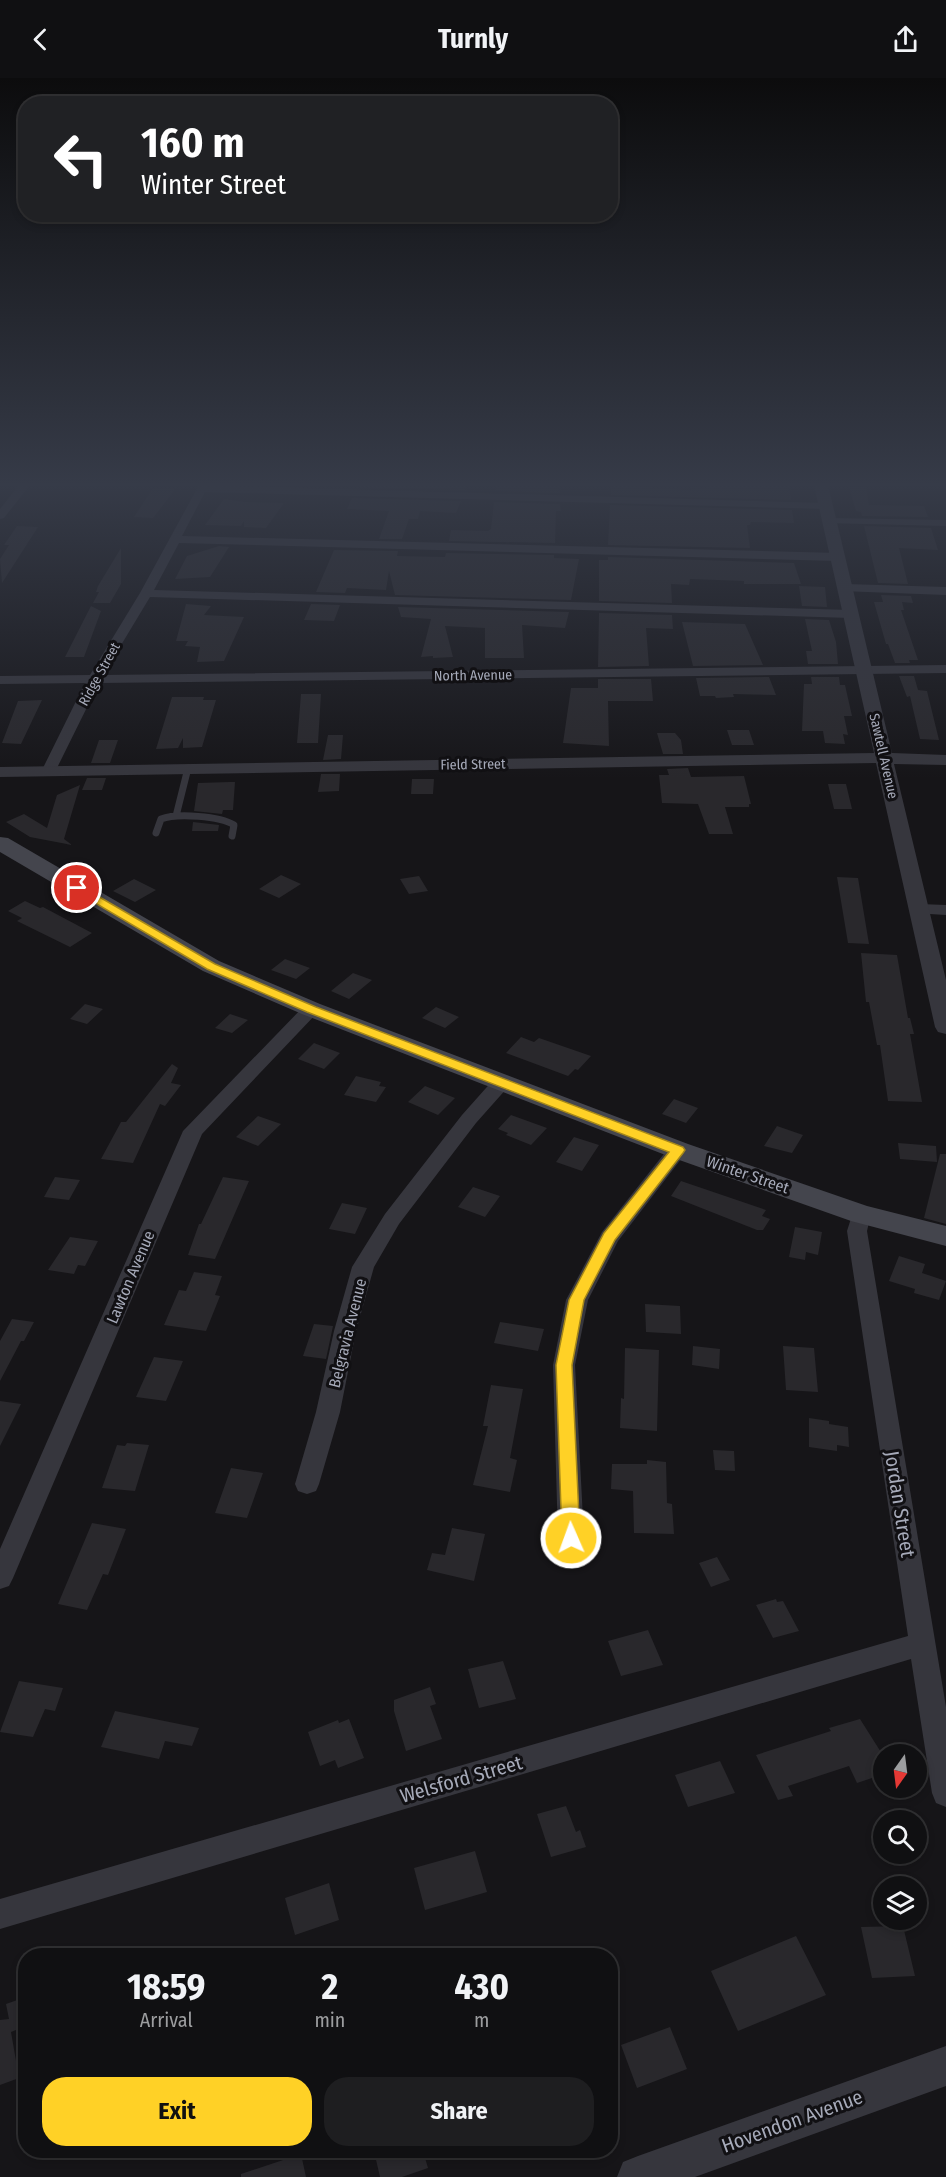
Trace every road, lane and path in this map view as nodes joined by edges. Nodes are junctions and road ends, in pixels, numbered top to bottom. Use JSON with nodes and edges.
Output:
{"nodes":[{"id":1,"x":151,"y":583,"type":"edge"},
{"id":2,"x":844,"y":583,"type":"edge"},
{"id":3,"x":845,"y":588,"type":"junction"},
{"id":4,"x":946,"y":591,"type":"edge"},
{"id":5,"x":146,"y":593,"type":"junction"},
{"id":6,"x":851,"y":614,"type":"junction"},
{"id":7,"x":946,"y":669,"type":"edge"},
{"id":8,"x":865,"y":670,"type":"junction"},
{"id":9,"x":0,"y":680,"type":"edge"},
{"id":10,"x":94,"y":680,"type":"junction"},
{"id":11,"x":885,"y":758,"type":"junction"},
{"id":12,"x":946,"y":760,"type":"edge"},
{"id":13,"x":188,"y":768,"type":"junction"},
{"id":14,"x":50,"y":770,"type":"junction"},
{"id":15,"x":0,"y":772,"type":"edge"},
{"id":16,"x":176,"y":816,"type":"junction"},
{"id":17,"x":156,"y":833,"type":"dead end"},
{"id":18,"x":232,"y":836,"type":"dead end"},
{"id":19,"x":0,"y":843,"type":"edge"},
{"id":20,"x":919,"y":909,"type":"junction"},
{"id":21,"x":946,"y":910,"type":"edge"},
{"id":22,"x":311,"y":1010,"type":"junction"},
{"id":23,"x":946,"y":1027,"type":"edge"},
{"id":24,"x":501,"y":1083,"type":"junction"},
{"id":25,"x":678,"y":1150,"type":"junction"},
{"id":26,"x":861,"y":1214,"type":"junction"},
{"id":27,"x":946,"y":1236,"type":"edge"},
{"id":28,"x":307,"y":1484,"type":"dead end"},
{"id":29,"x":571,"y":1538,"type":"dead end"},
{"id":30,"x":0,"y":1578,"type":"edge"},
{"id":31,"x":922,"y":1644,"type":"junction"},
{"id":32,"x":946,"y":1793,"type":"edge"},
{"id":33,"x":0,"y":1914,"type":"edge"},
{"id":34,"x":946,"y":2066,"type":"edge"},
{"id":35,"x":638,"y":2177,"type":"edge"}],
"edges":[{"from":1,"to":5,"type":"street","name":"Ridge Street"},
{"from":2,"to":3,"type":"street","name":"Sawtell Avenue"},
{"from":3,"to":4,"type":"street"},
{"from":3,"to":6,"type":"street","name":"Sawtell Avenue"},
{"from":5,"to":6,"type":"street"},
{"from":5,"to":10,"type":"street","name":"Ridge Street"},
{"from":6,"to":8,"type":"street","name":"Sawtell Avenue"},
{"from":7,"to":8,"type":"street","name":"North Avenue"},
{"from":8,"to":10,"type":"street","name":"North Avenue"},
{"from":8,"to":11,"type":"street","name":"Sawtell Avenue"},
{"from":9,"to":10,"type":"street","name":"North Avenue"},
{"from":10,"to":14,"type":"street","name":"Ridge Street"},
{"from":11,"to":12,"type":"street","name":"Field Street"},
{"from":11,"to":13,"type":"street","name":"Field Street"},
{"from":11,"to":20,"type":"street","name":"Sawtell Avenue"},
{"from":13,"to":14,"type":"street","name":"Field Street"},
{"from":13,"to":16,"type":"lane"},
{"from":14,"to":15,"type":"street","name":"Field Street"},
{"from":16,"to":17,"type":"lane"},
{"from":16,"to":18,"type":"lane"},
{"from":19,"to":22,"type":"main road","name":"Winter Street"},
{"from":20,"to":21,"type":"street"},
{"from":20,"to":23,"type":"street","name":"Sawtell Avenue"},
{"from":22,"to":24,"type":"main road","name":"Winter Street"},
{"from":22,"to":30,"type":"street","name":"Lawton Avenue"},
{"from":24,"to":25,"type":"main road","name":"Winter Street"},
{"from":24,"to":28,"type":"street","name":"Belgravia Avenue"},
{"from":25,"to":26,"type":"main road","name":"Winter Street"},
{"from":25,"to":29,"type":"street"},
{"from":26,"to":27,"type":"main road","name":"Winter Street"},
{"from":26,"to":31,"type":"street","name":"Jordan Street"},
{"from":31,"to":32,"type":"street","name":"Jordan Street"},
{"from":31,"to":33,"type":"street","name":"Welsford Street"},
{"from":34,"to":35,"type":"street","name":"Hovendon Avenue"}]}
